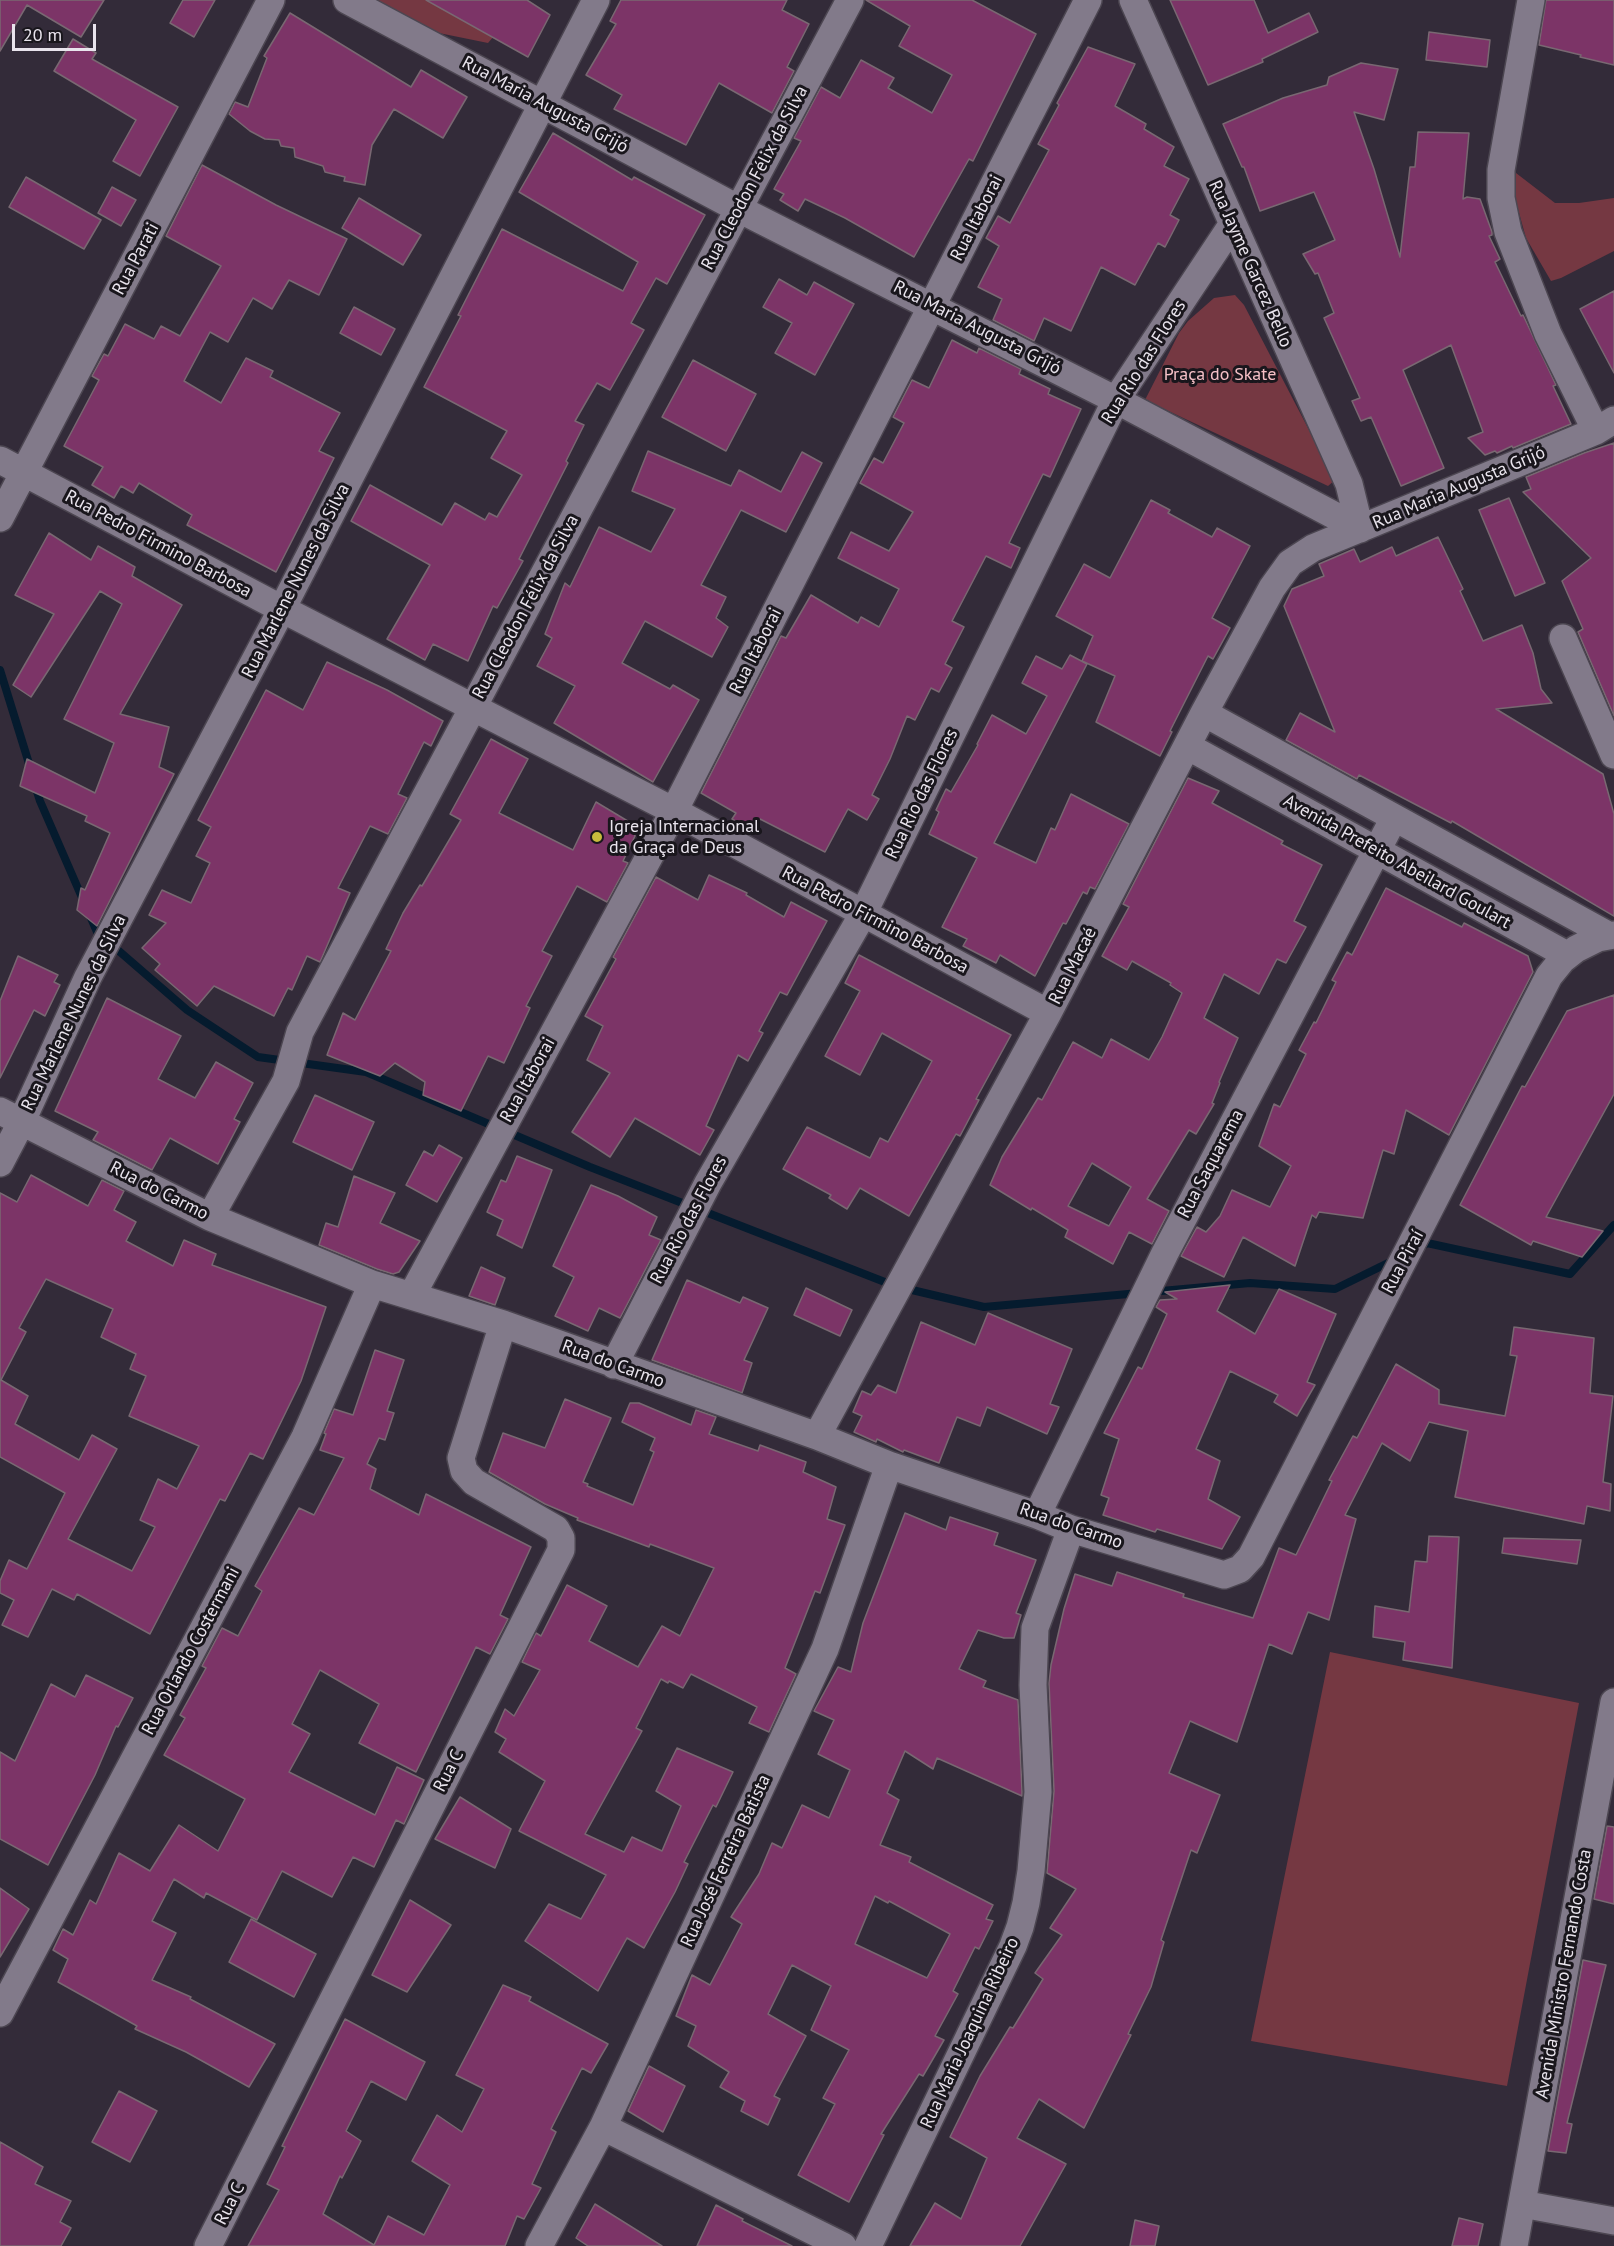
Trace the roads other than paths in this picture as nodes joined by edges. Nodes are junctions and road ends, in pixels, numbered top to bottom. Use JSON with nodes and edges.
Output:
{"nodes":[{"id":1,"x":271,"y":0,"type":"edge"},
{"id":2,"x":347,"y":0,"type":"edge"},
{"id":3,"x":596,"y":0,"type":"edge"},
{"id":4,"x":850,"y":0,"type":"edge"},
{"id":5,"x":1088,"y":0,"type":"edge"},
{"id":6,"x":1133,"y":0,"type":"edge"},
{"id":7,"x":1531,"y":0,"type":"edge"},
{"id":8,"x":542,"y":103,"type":"junction"},
{"id":9,"x":739,"y":209,"type":"junction"},
{"id":10,"x":1232,"y":225,"type":"junction"},
{"id":11,"x":933,"y":306,"type":"junction"},
{"id":12,"x":1116,"y":400,"type":"junction"},
{"id":13,"x":1605,"y":425,"type":"edge"},
{"id":14,"x":0,"y":460,"type":"edge"},
{"id":15,"x":24,"y":474,"type":"junction"},
{"id":16,"x":0,"y":518,"type":"edge"},
{"id":17,"x":1360,"y":529,"type":"junction"},
{"id":18,"x":282,"y":609,"type":"junction"},
{"id":19,"x":1563,"y":638,"type":"dead end"},
{"id":20,"x":473,"y":707,"type":"junction"},
{"id":21,"x":1204,"y":713,"type":"junction"},
{"id":22,"x":1187,"y":746,"type":"junction"},
{"id":23,"x":1614,"y":755,"type":"edge"},
{"id":24,"x":674,"y":811,"type":"junction"},
{"id":25,"x":1394,"y":818,"type":"junction"},
{"id":26,"x":1377,"y":850,"type":"junction"},
{"id":27,"x":863,"y":914,"type":"junction"},
{"id":28,"x":1611,"y":935,"type":"edge"},
{"id":29,"x":1567,"y":955,"type":"junction"},
{"id":30,"x":1048,"y":1013,"type":"junction"},
{"id":31,"x":10,"y":1117,"type":"edge"},
{"id":32,"x":0,"y":1163,"type":"edge"},
{"id":33,"x":210,"y":1217,"type":"junction"},
{"id":34,"x":372,"y":1284,"type":"junction"},
{"id":35,"x":412,"y":1295,"type":"junction"},
{"id":36,"x":503,"y":1324,"type":"junction"},
{"id":37,"x":614,"y":1365,"type":"junction"},
{"id":38,"x":817,"y":1436,"type":"junction"},
{"id":39,"x":890,"y":1465,"type":"junction"},
{"id":40,"x":1037,"y":1515,"type":"junction"},
{"id":41,"x":1071,"y":1528,"type":"junction"},
{"id":42,"x":1240,"y":1569,"type":"joint"},
{"id":43,"x":1614,"y":1702,"type":"edge"},
{"id":44,"x":0,"y":2013,"type":"edge"},
{"id":45,"x":603,"y":2127,"type":"junction"},
{"id":46,"x":1522,"y":2204,"type":"junction"},
{"id":47,"x":1614,"y":2221,"type":"edge"},
{"id":48,"x":208,"y":2246,"type":"edge"},
{"id":49,"x":539,"y":2246,"type":"edge"},
{"id":50,"x":843,"y":2246,"type":"edge"},
{"id":51,"x":868,"y":2246,"type":"edge"},
{"id":52,"x":1514,"y":2246,"type":"edge"}],
"edges":[{"from":1,"to":15,"type":"street","name":"Rua Parati"},
{"from":2,"to":8,"type":"street","name":"Rua Maria Augusta Grijó"},
{"from":3,"to":8,"type":"street","name":"Rua Marlene Nunes da Silva"},
{"from":4,"to":9,"type":"street","name":"Rua Cleodon Félix da Silva"},
{"from":5,"to":11,"type":"street","name":"Rua Itaborai"},
{"from":6,"to":10,"type":"street","name":"Rua Jayme Garcez Bello"},
{"from":7,"to":13,"type":"street"},
{"from":8,"to":9,"type":"street","name":"Rua Maria Augusta Grijó"},
{"from":8,"to":18,"type":"street","name":"Rua Marlene Nunes da Silva"},
{"from":9,"to":11,"type":"street","name":"Rua Maria Augusta Grijó"},
{"from":9,"to":20,"type":"street","name":"Rua Cleodon Félix da Silva"},
{"from":10,"to":12,"type":"street","name":"Rua Rio das Flores"},
{"from":10,"to":17,"type":"street","name":"Rua Jayme Garcez Bello"},
{"from":11,"to":12,"type":"street","name":"Rua Maria Augusta Grijó"},
{"from":11,"to":24,"type":"street","name":"Rua Itaborai"},
{"from":12,"to":17,"type":"street","name":"Rua Maria Augusta Grijó"},
{"from":12,"to":27,"type":"street","name":"Rua Rio das Flores"},
{"from":13,"to":17,"type":"street","name":"Rua Maria Augusta Grijó"},
{"from":14,"to":15,"type":"street","name":"Rua Pedro Firmino Barbosa"},
{"from":15,"to":16,"type":"street","name":"Rua Parati"},
{"from":15,"to":18,"type":"street","name":"Rua Pedro Firmino Barbosa"},
{"from":17,"to":21,"type":"street","name":"Rua Macaé"},
{"from":18,"to":20,"type":"street","name":"Rua Pedro Firmino Barbosa"},
{"from":18,"to":31,"type":"street","name":"Rua Marlene Nunes da Silva"},
{"from":19,"to":23,"type":"street"},
{"from":20,"to":24,"type":"street","name":"Rua Pedro Firmino Barbosa"},
{"from":20,"to":33,"type":"street","name":"Rua Cleodon Félix da Silva"},
{"from":21,"to":22,"type":"street","name":"Rua Macaé"},
{"from":21,"to":25,"type":"street","name":"Avenida Prefeito Abeilard Goulart"},
{"from":22,"to":26,"type":"street","name":"Avenida Prefeito Abeilard Goulart"},
{"from":22,"to":30,"type":"street","name":"Rua Macaé"},
{"from":24,"to":27,"type":"street","name":"Rua Pedro Firmino Barbosa"},
{"from":24,"to":35,"type":"street","name":"Rua Itaborai"},
{"from":25,"to":26,"type":"street","name":"Rua Saquarema"},
{"from":25,"to":28,"type":"street","name":"Avenida Prefeito Abeilard Goulart"},
{"from":26,"to":29,"type":"street","name":"Avenida Prefeito Abeilard Goulart"},
{"from":26,"to":40,"type":"street","name":"Rua Saquarema"},
{"from":27,"to":30,"type":"street","name":"Rua Pedro Firmino Barbosa"},
{"from":27,"to":37,"type":"street","name":"Rua Rio das Flores"},
{"from":28,"to":29,"type":"street","name":"Avenida Prefeito Abeilard Goulart"},
{"from":29,"to":42,"type":"street","name":"Rua Piraí"},
{"from":30,"to":38,"type":"street","name":"Rua Macaé"},
{"from":31,"to":32,"type":"street","name":"Rua Marlene Nunes da Silva"},
{"from":31,"to":33,"type":"street","name":"Rua do Carmo"},
{"from":33,"to":34,"type":"street","name":"Rua do Carmo"},
{"from":34,"to":35,"type":"street","name":"Rua do Carmo"},
{"from":34,"to":44,"type":"street","name":"Rua Orlando Costermani"},
{"from":35,"to":36,"type":"street","name":"Rua do Carmo"},
{"from":36,"to":37,"type":"street","name":"Rua do Carmo"},
{"from":36,"to":48,"type":"street","name":"Rua C"},
{"from":37,"to":38,"type":"street","name":"Rua do Carmo"},
{"from":38,"to":39,"type":"street","name":"Rua do Carmo"},
{"from":39,"to":40,"type":"street","name":"Rua do Carmo"},
{"from":39,"to":45,"type":"street","name":"Rua José Ferreira Batista"},
{"from":40,"to":41,"type":"street","name":"Rua do Carmo"},
{"from":41,"to":42,"type":"street","name":"Rua do Carmo"},
{"from":41,"to":51,"type":"street","name":"Rua Maria Joaquina Ribeiro"},
{"from":43,"to":46,"type":"street","name":"Avenida Ministro Fernando Costa"},
{"from":45,"to":49,"type":"street","name":"Rua José Ferreira Batista"},
{"from":45,"to":50,"type":"street"},
{"from":46,"to":47,"type":"street"},
{"from":46,"to":52,"type":"street","name":"Avenida Ministro Fernando Costa"}]}
